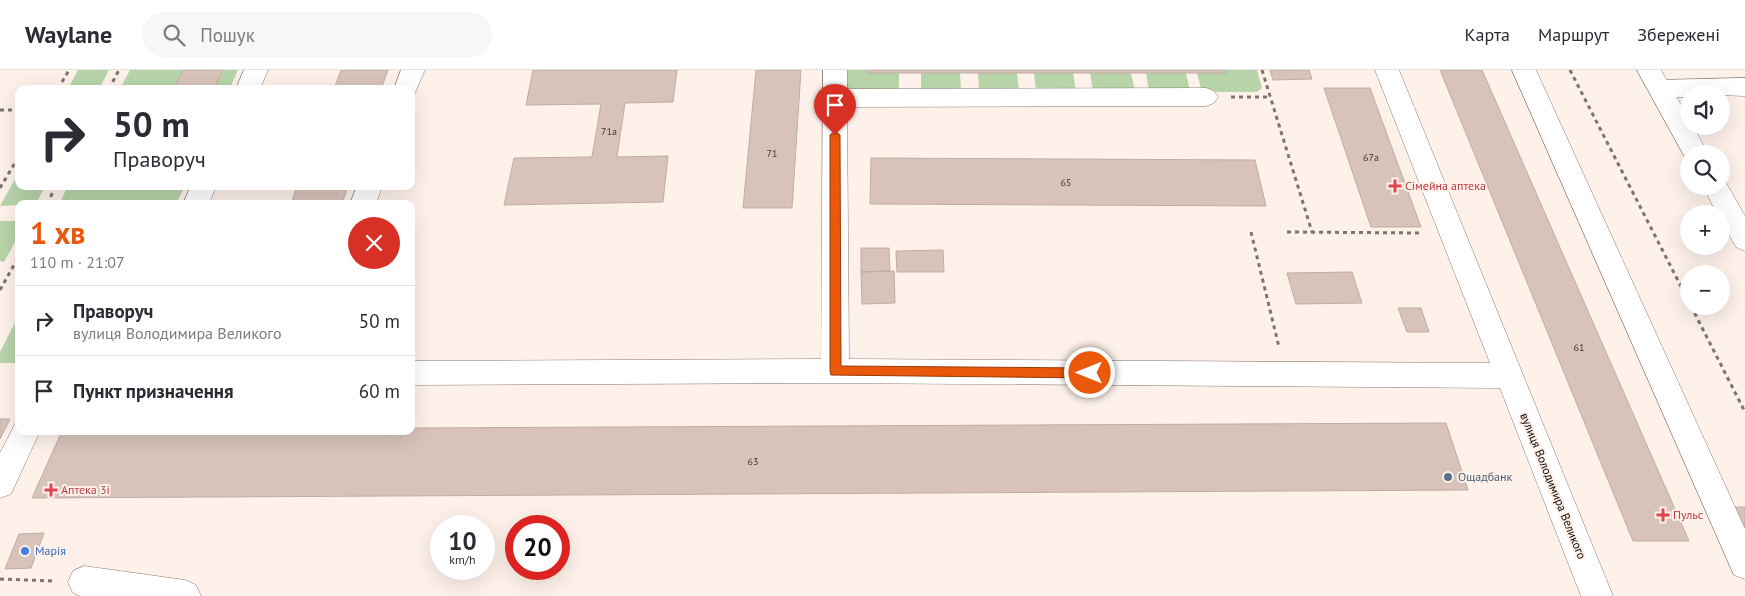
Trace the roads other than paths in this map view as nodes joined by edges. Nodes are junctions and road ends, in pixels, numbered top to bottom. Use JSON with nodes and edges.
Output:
{"nodes":[{"id":1,"x":256,"y":70,"type":"edge"},
{"id":2,"x":413,"y":70,"type":"edge"},
{"id":3,"x":835,"y":70,"type":"edge"},
{"id":4,"x":1387,"y":70,"type":"edge"},
{"id":5,"x":1524,"y":70,"type":"edge"},
{"id":6,"x":1655,"y":79,"type":"edge"},
{"id":7,"x":250,"y":85,"type":"edge"},
{"id":8,"x":407,"y":85,"type":"edge"},
{"id":9,"x":1745,"y":87,"type":"edge"},
{"id":10,"x":1206,"y":97,"type":"road end"},
{"id":11,"x":835,"y":98,"type":"junction"},
{"id":12,"x":1691,"y":145,"type":"edge"},
{"id":13,"x":1720,"y":195,"type":"edge"},
{"id":14,"x":1745,"y":240,"type":"edge"},
{"id":15,"x":835,"y":371,"type":"junction"},
{"id":16,"x":415,"y":372,"type":"edge"},
{"id":17,"x":1509,"y":376,"type":"junction"},
{"id":18,"x":24,"y":435,"type":"edge"},
{"id":19,"x":0,"y":484,"type":"edge"},
{"id":20,"x":1745,"y":564,"type":"edge"},
{"id":21,"x":84,"y":582,"type":"road end"},
{"id":22,"x":185,"y":596,"type":"edge"},
{"id":23,"x":1597,"y":596,"type":"edge"}],
"edges":[{"from":1,"to":7,"type":"main road"},
{"from":2,"to":8,"type":"main road"},
{"from":3,"to":11,"type":"main road"},
{"from":4,"to":17,"type":"main road","name":"вулиця Володимира Великого"},
{"from":5,"to":20,"type":"main road"},
{"from":6,"to":9,"type":"main road"},
{"from":6,"to":12,"type":"main road"},
{"from":10,"to":11,"type":"main road"},
{"from":11,"to":15,"type":"main road"},
{"from":13,"to":14,"type":"main road"},
{"from":15,"to":16,"type":"main road"},
{"from":15,"to":17,"type":"main road"},
{"from":17,"to":23,"type":"main road","name":"вулиця Володимира Великого"},
{"from":18,"to":19,"type":"main road"},
{"from":21,"to":22,"type":"main road"}]}
